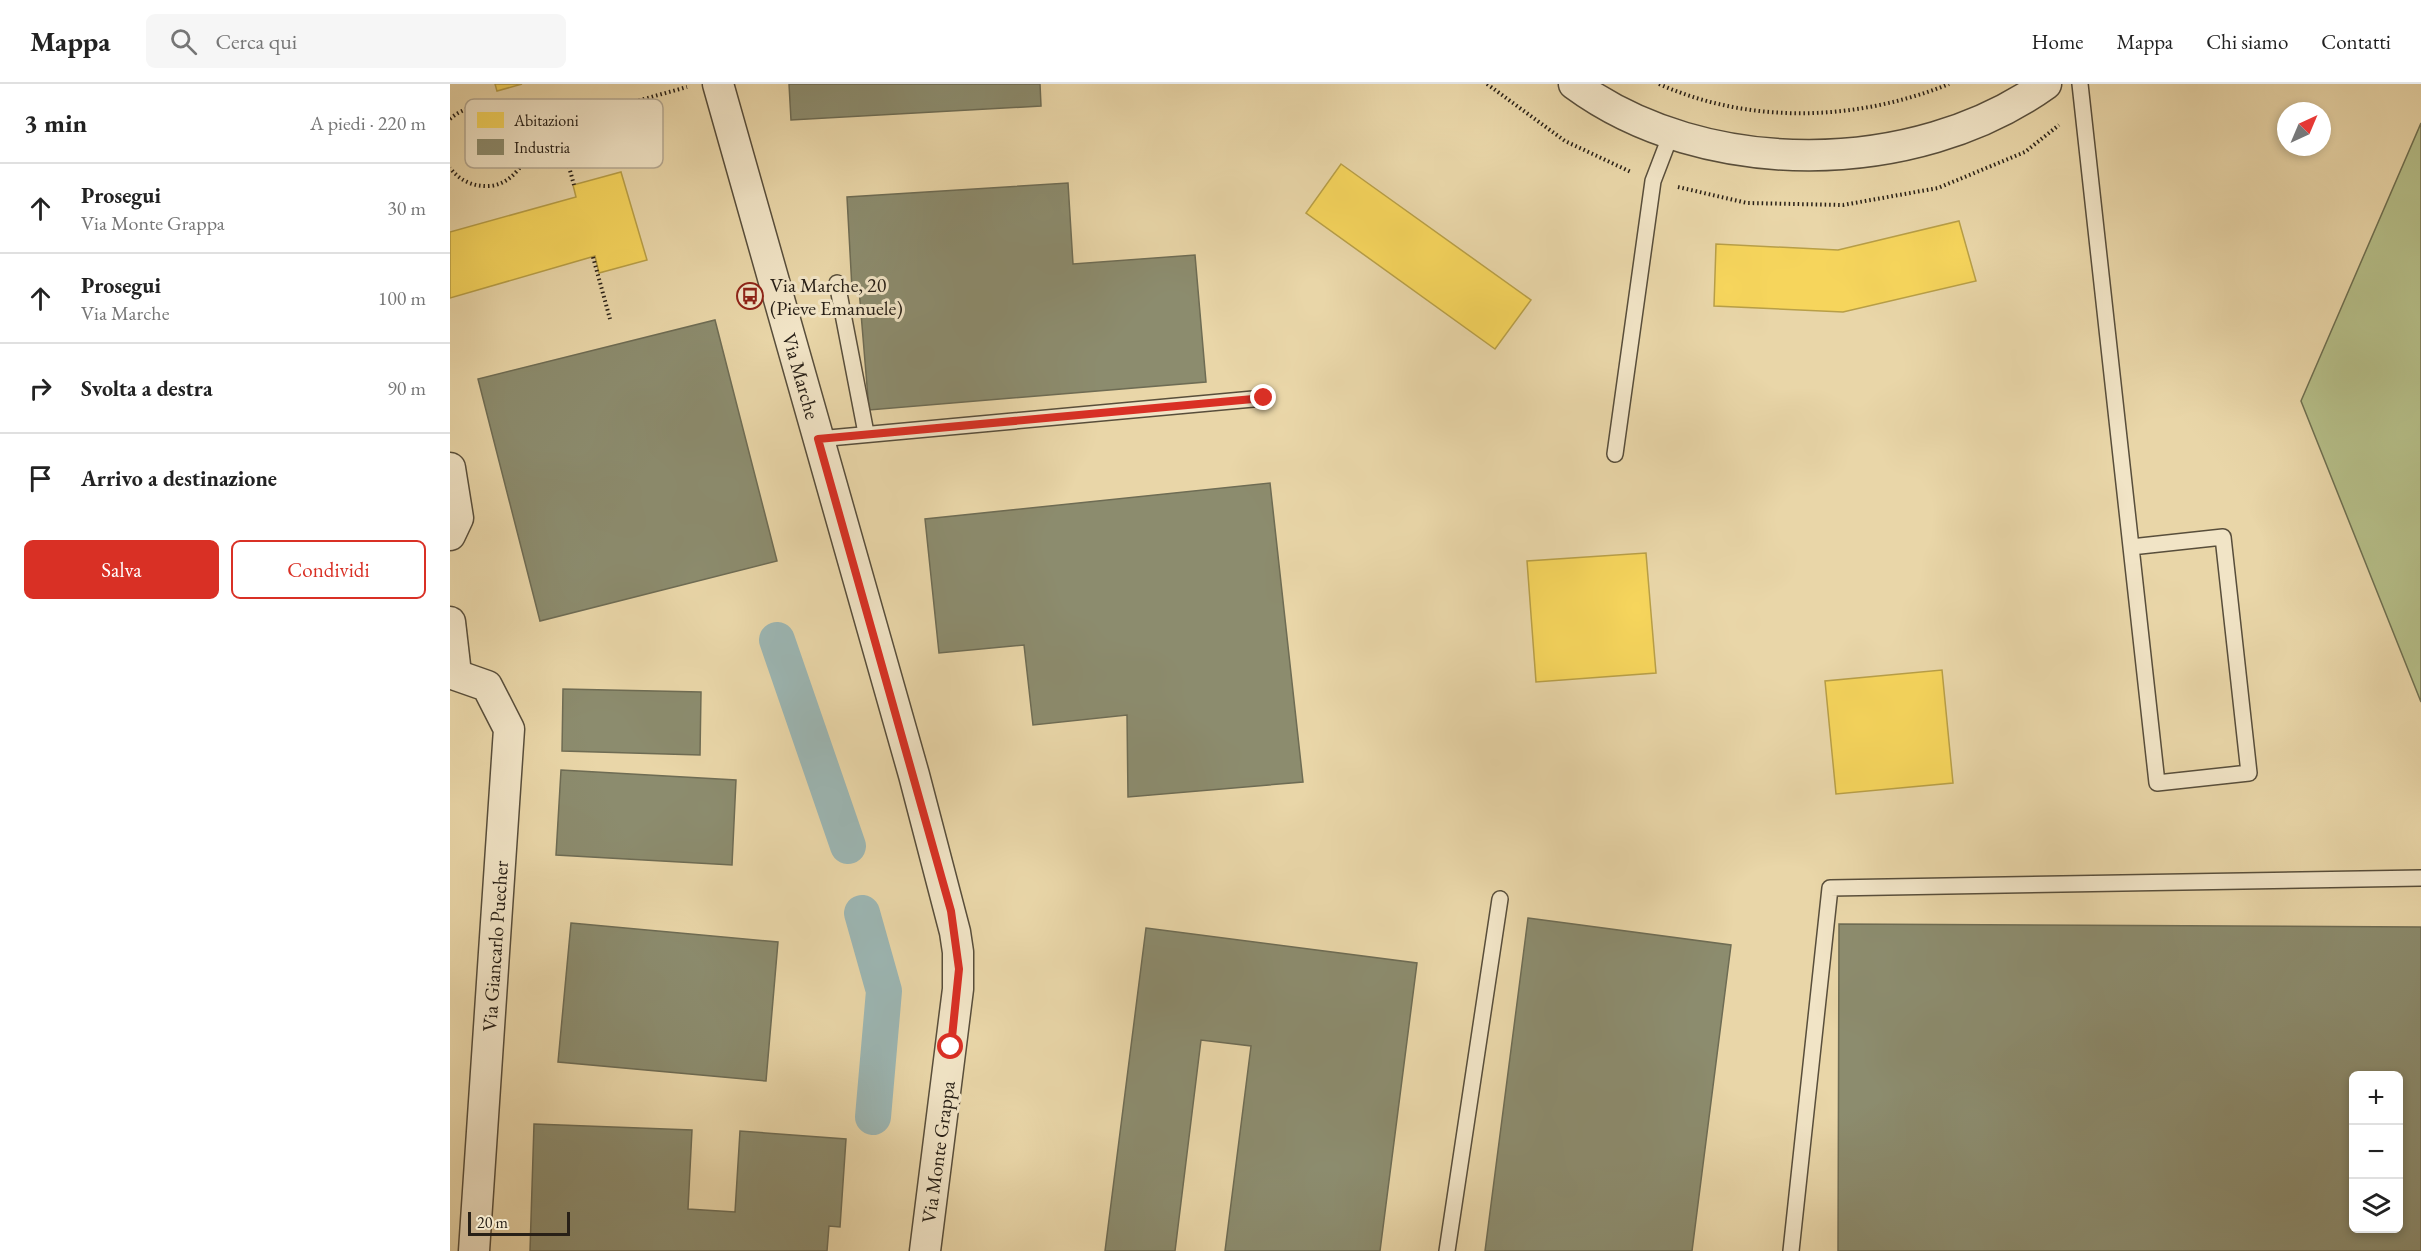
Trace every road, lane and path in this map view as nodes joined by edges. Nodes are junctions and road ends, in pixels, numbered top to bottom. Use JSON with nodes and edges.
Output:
{"nodes":[{"id":1,"x":696,"y":84,"type":"edge"},
{"id":2,"x":718,"y":84,"type":"edge"},
{"id":3,"x":1574,"y":84,"type":"edge"},
{"id":4,"x":1659,"y":84,"type":"edge"},
{"id":5,"x":1949,"y":84,"type":"edge"},
{"id":6,"x":2046,"y":84,"type":"edge"},
{"id":7,"x":2080,"y":84,"type":"edge"},
{"id":8,"x":643,"y":99,"type":"edge"},
{"id":9,"x":465,"y":106,"type":"edge"},
{"id":10,"x":450,"y":119,"type":"edge"},
{"id":11,"x":1671,"y":134,"type":"junction"},
{"id":12,"x":450,"y":168,"type":"edge"},
{"id":13,"x":520,"y":168,"type":"edge"},
{"id":14,"x":569,"y":168,"type":"edge"},
{"id":15,"x":574,"y":185,"type":"dead end"},
{"id":16,"x":593,"y":257,"type":"dead end"},
{"id":17,"x":837,"y":283,"type":"dead end"},
{"id":18,"x":610,"y":319,"type":"dead end"},
{"id":19,"x":1264,"y":398,"type":"dead end"},
{"id":20,"x":866,"y":433,"type":"junction"},
{"id":21,"x":818,"y":439,"type":"junction"},
{"id":22,"x":1615,"y":454,"type":"dead end"},
{"id":23,"x":450,"y":468,"type":"edge"},
{"id":24,"x":450,"y":535,"type":"edge"},
{"id":25,"x":2131,"y":547,"type":"junction"},
{"id":26,"x":450,"y":622,"type":"edge"},
{"id":27,"x":453,"y":674,"type":"edge"},
{"id":28,"x":2421,"y":878,"type":"edge"},
{"id":29,"x":1500,"y":899,"type":"dead end"},
{"id":30,"x":951,"y":911,"type":"joint"},
{"id":31,"x":474,"y":1251,"type":"edge"},
{"id":32,"x":925,"y":1251,"type":"edge"},
{"id":33,"x":1447,"y":1251,"type":"edge"},
{"id":34,"x":1791,"y":1251,"type":"edge"}],
"edges":[{"from":1,"to":8,"type":"path"},
{"from":2,"to":21,"type":"street","name":"Via Marche"},
{"from":3,"to":11,"type":"street"},
{"from":4,"to":5,"type":"path"},
{"from":6,"to":11,"type":"street"},
{"from":7,"to":25,"type":"lane"},
{"from":9,"to":10,"type":"path"},
{"from":11,"to":22,"type":"lane"},
{"from":12,"to":13,"type":"path"},
{"from":14,"to":15,"type":"path"},
{"from":16,"to":18,"type":"path"},
{"from":17,"to":20,"type":"lane"},
{"from":19,"to":20,"type":"lane"},
{"from":20,"to":21,"type":"lane"},
{"from":21,"to":30,"type":"street","name":"Via Marche"},
{"from":23,"to":24,"type":"street"},
{"from":25,"to":25,"type":"lane"},
{"from":26,"to":27,"type":"street"},
{"from":27,"to":31,"type":"street","name":"Via Giancarlo Puecher"},
{"from":28,"to":34,"type":"lane"},
{"from":29,"to":33,"type":"lane"},
{"from":30,"to":32,"type":"street","name":"Via Monte Grappa"}]}
